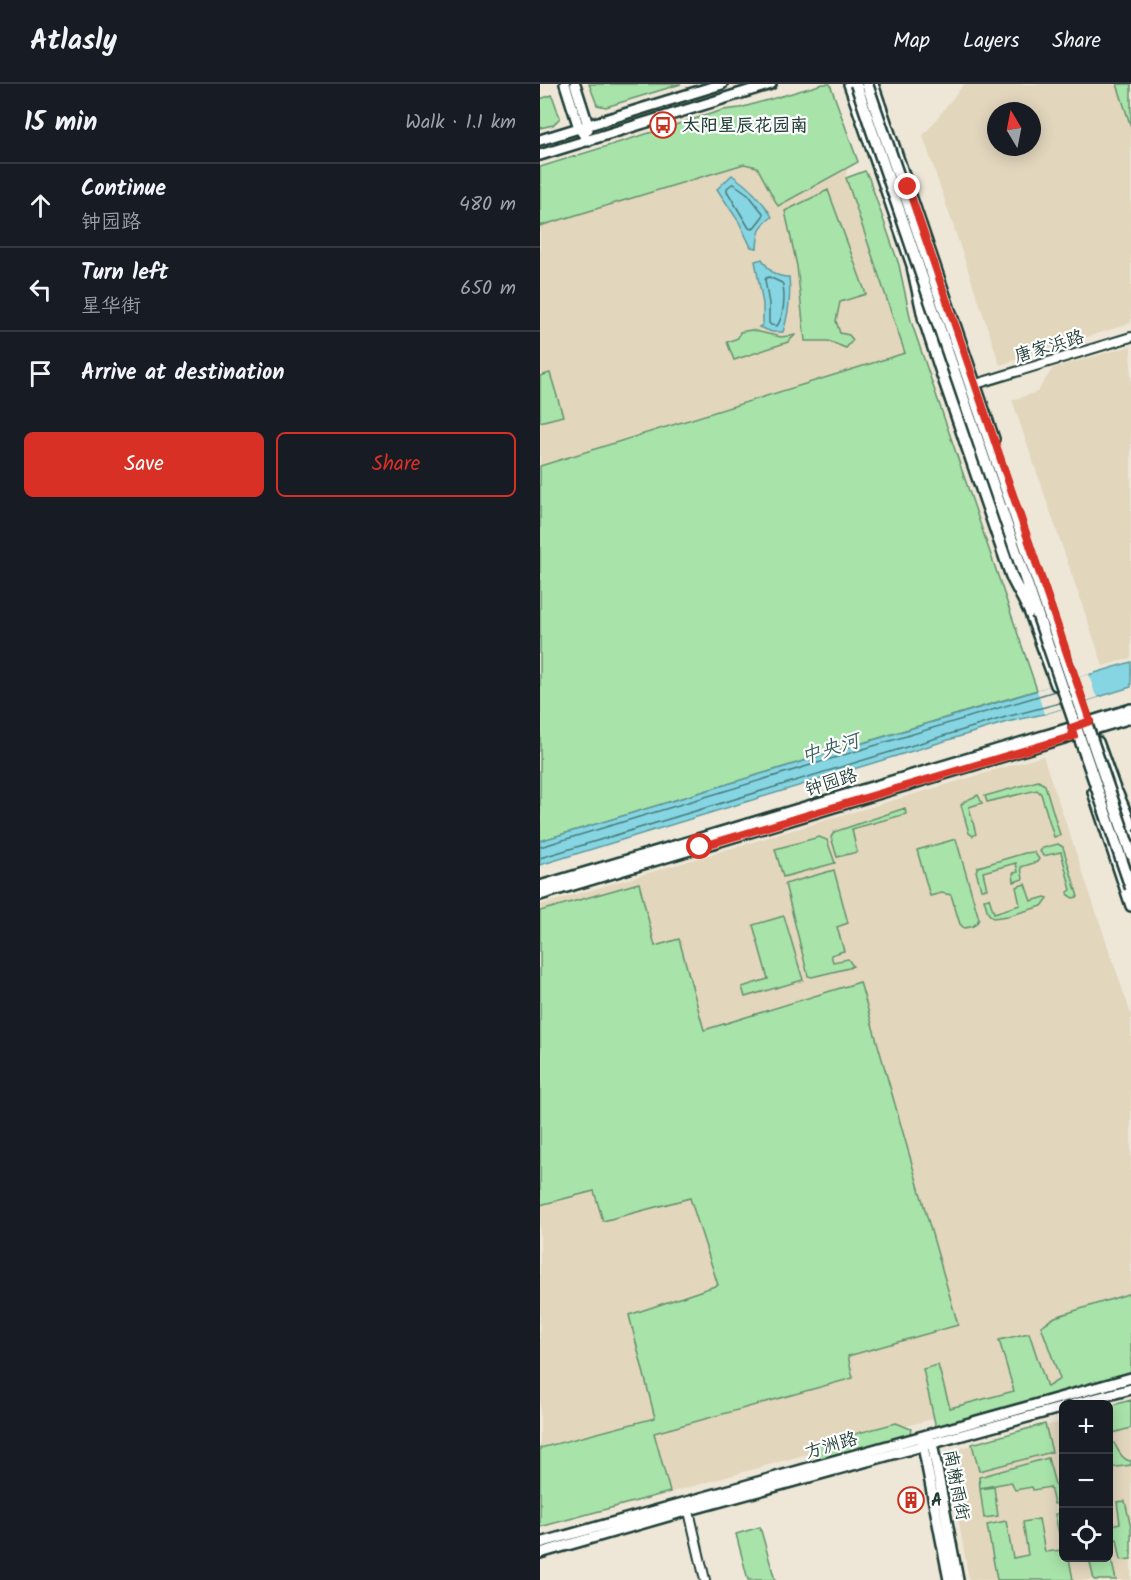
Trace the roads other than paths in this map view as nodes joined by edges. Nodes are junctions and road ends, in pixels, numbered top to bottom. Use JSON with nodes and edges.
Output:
{"nodes":[{"id":1,"x":565,"y":84,"type":"edge"},
{"id":2,"x":575,"y":84,"type":"edge"},
{"id":3,"x":723,"y":84,"type":"edge"},
{"id":4,"x":771,"y":84,"type":"edge"},
{"id":5,"x":849,"y":84,"type":"edge"},
{"id":6,"x":856,"y":84,"type":"edge"},
{"id":7,"x":873,"y":84,"type":"edge"},
{"id":8,"x":864,"y":87,"type":"edge"},
{"id":9,"x":884,"y":115,"type":"junction"},
{"id":10,"x":584,"y":126,"type":"junction"},
{"id":11,"x":540,"y":140,"type":"edge"},
{"id":12,"x":588,"y":141,"type":"junction"},
{"id":13,"x":540,"y":156,"type":"edge"},
{"id":14,"x":908,"y":187,"type":"junction"},
{"id":15,"x":913,"y":269,"type":"junction"},
{"id":16,"x":1131,"y":337,"type":"edge"},
{"id":17,"x":976,"y":384,"type":"junction"},
{"id":18,"x":1045,"y":640,"type":"junction"},
{"id":19,"x":1131,"y":708,"type":"edge"},
{"id":20,"x":1131,"y":718,"type":"edge"},
{"id":21,"x":1092,"y":725,"type":"junction"},
{"id":22,"x":1072,"y":732,"type":"junction"},
{"id":23,"x":1117,"y":794,"type":"junction"},
{"id":24,"x":1131,"y":825,"type":"edge"},
{"id":25,"x":1131,"y":836,"type":"edge"},
{"id":26,"x":1131,"y":854,"type":"edge"},
{"id":27,"x":540,"y":886,"type":"edge"},
{"id":28,"x":1131,"y":888,"type":"edge"},
{"id":29,"x":540,"y":895,"type":"edge"},
{"id":30,"x":1131,"y":906,"type":"edge"},
{"id":31,"x":1131,"y":1378,"type":"edge"},
{"id":32,"x":1131,"y":1389,"type":"edge"},
{"id":33,"x":1089,"y":1400,"type":"edge"},
{"id":34,"x":1059,"y":1408,"type":"edge"},
{"id":35,"x":927,"y":1442,"type":"junction"},
{"id":36,"x":688,"y":1506,"type":"junction"},
{"id":37,"x":540,"y":1543,"type":"edge"},
{"id":38,"x":540,"y":1553,"type":"edge"},
{"id":39,"x":705,"y":1580,"type":"edge"},
{"id":40,"x":949,"y":1580,"type":"edge"},
{"id":41,"x":958,"y":1580,"type":"edge"}],
"edges":[{"from":1,"to":10,"type":"main road"},
{"from":2,"to":10,"type":"main road"},
{"from":3,"to":10,"type":"main road"},
{"from":4,"to":12,"type":"main road"},
{"from":5,"to":15,"type":"main road"},
{"from":6,"to":18,"type":"highway","bridge":true},
{"from":7,"to":9,"type":"main road"},
{"from":8,"to":9,"type":"main road"},
{"from":8,"to":14,"type":"main road"},
{"from":8,"to":26,"type":"highway","bridge":true},
{"from":9,"to":14,"type":"main road"},
{"from":10,"to":11,"type":"main road"},
{"from":10,"to":12,"type":"main road"},
{"from":12,"to":13,"type":"main road"},
{"from":14,"to":17,"type":"main road"},
{"from":15,"to":18,"type":"highway","bridge":true},
{"from":15,"to":22,"type":"main road"},
{"from":16,"to":17,"type":"street","name":"唐家浜路"},
{"from":17,"to":21,"type":"main road"},
{"from":18,"to":28,"type":"highway","bridge":true},
{"from":19,"to":21,"type":"main road","name":"钟园路"},
{"from":20,"to":21,"type":"main road","name":"钟园路"},
{"from":21,"to":22,"type":"main road","name":"钟园路"},
{"from":21,"to":23,"type":"main road"},
{"from":22,"to":27,"type":"main road","name":"钟园路"},
{"from":22,"to":29,"type":"main road","name":"钟园路"},
{"from":22,"to":30,"type":"main road"},
{"from":23,"to":24,"type":"highway"},
{"from":23,"to":25,"type":"main road"},
{"from":31,"to":35,"type":"main road","name":"方洲路"},
{"from":32,"to":33,"type":"main road"},
{"from":34,"to":35,"type":"main road","name":"方洲路"},
{"from":35,"to":36,"type":"main road","name":"方洲路"},
{"from":35,"to":40,"type":"main road","name":"南榭雨街"},
{"from":35,"to":41,"type":"main road","name":"南榭雨街"},
{"from":36,"to":37,"type":"main road","name":"方洲路"},
{"from":36,"to":38,"type":"main road","name":"方洲路"},
{"from":36,"to":39,"type":"street"}]}
